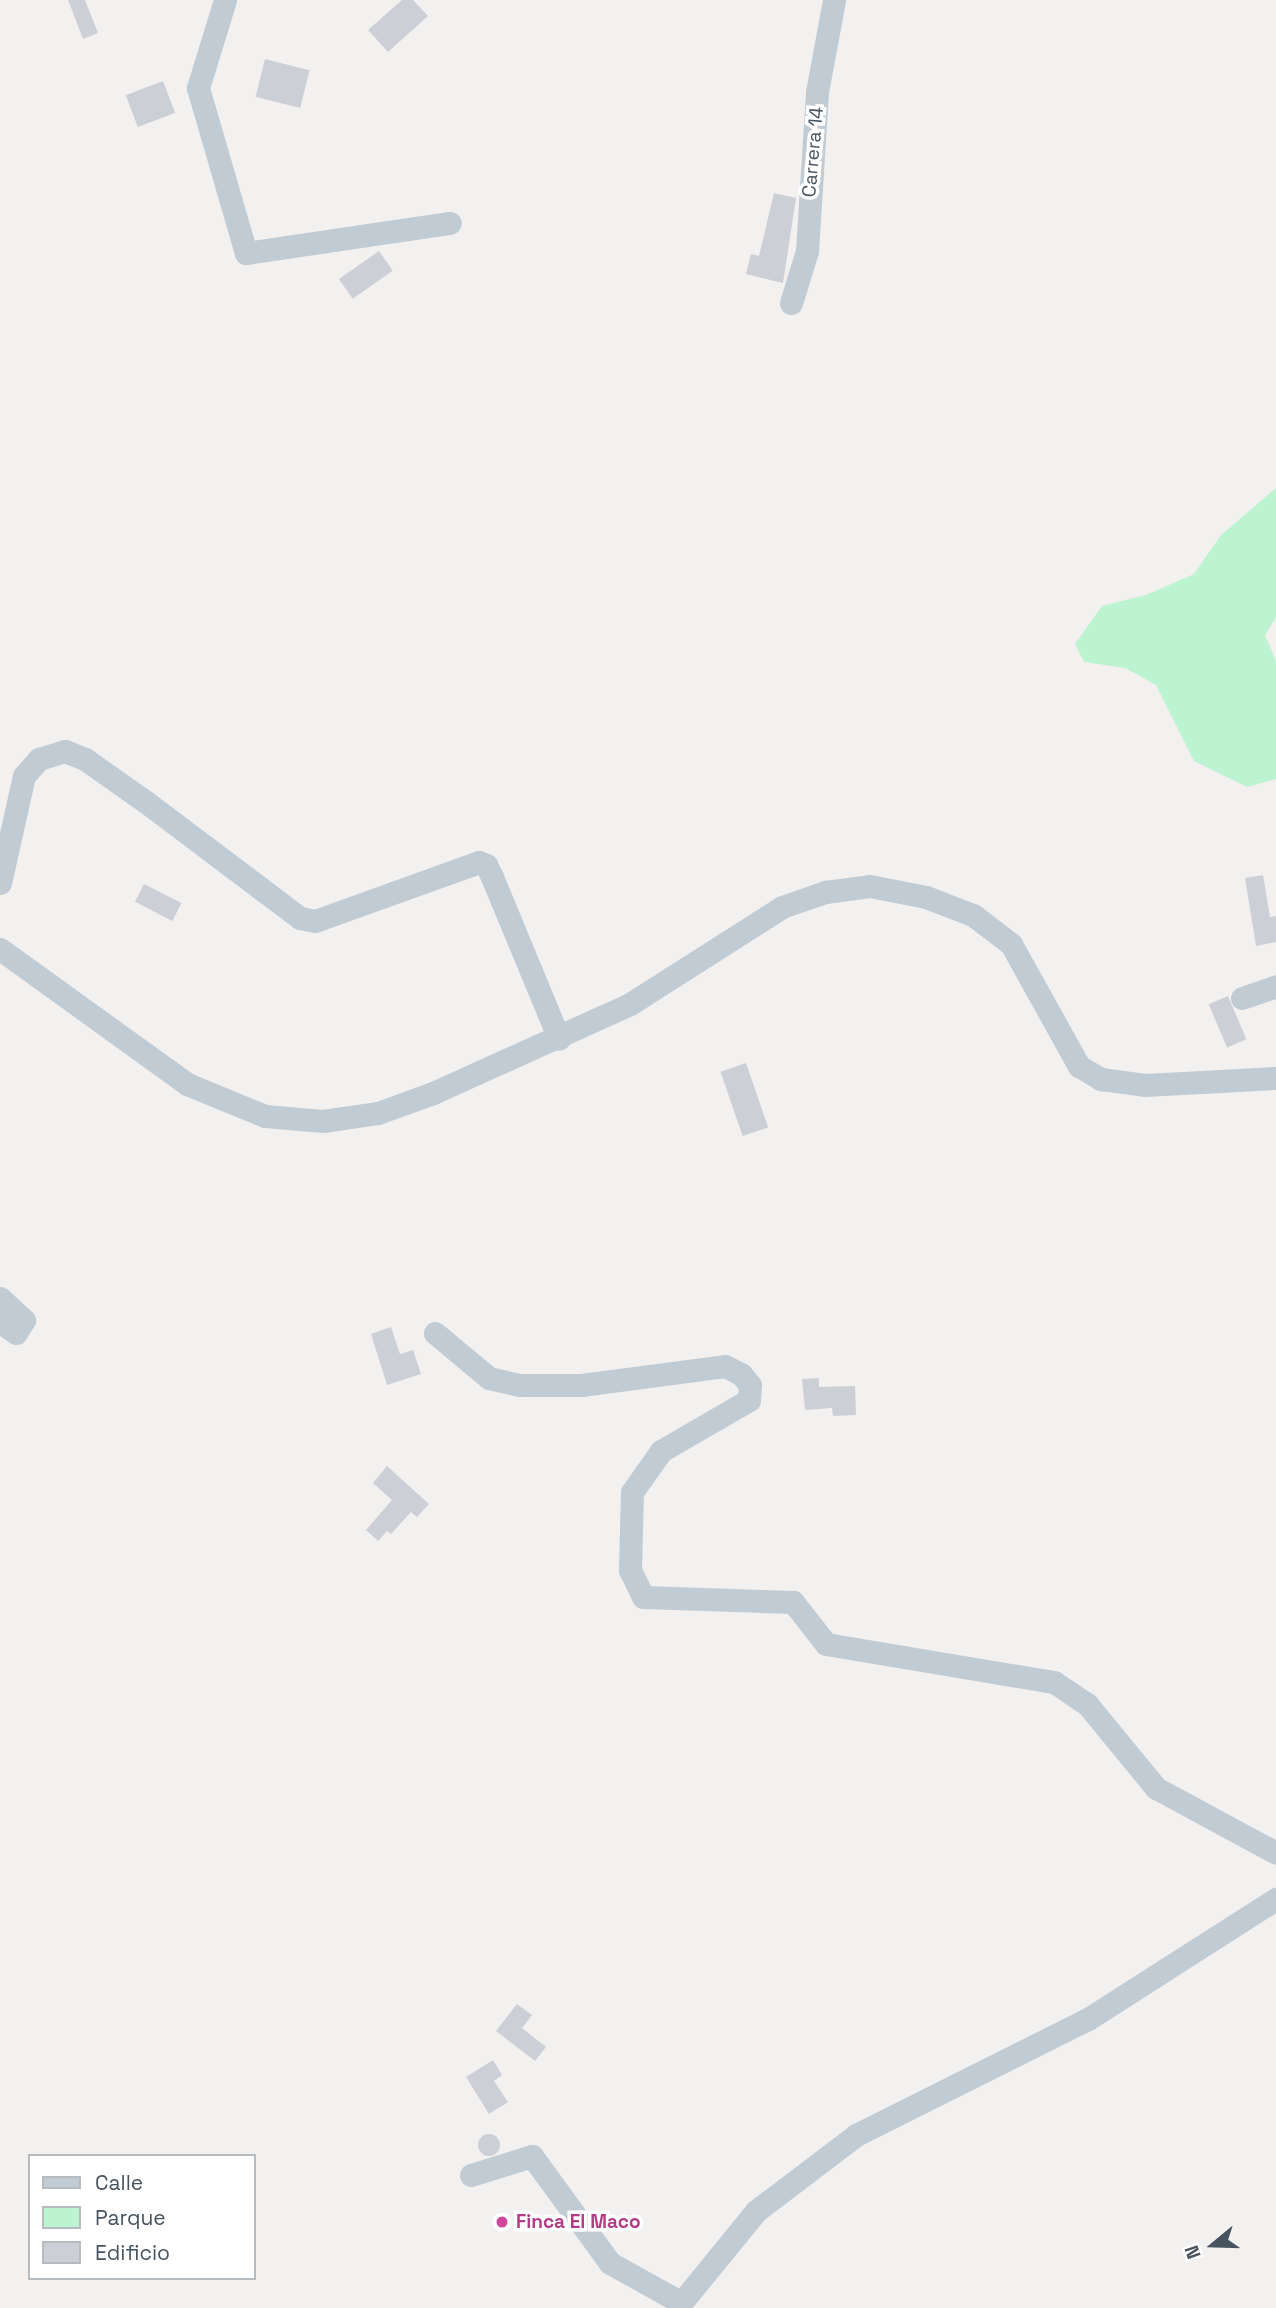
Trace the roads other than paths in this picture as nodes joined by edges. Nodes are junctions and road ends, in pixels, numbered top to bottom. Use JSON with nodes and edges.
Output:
{"nodes":[{"id":1,"x":226,"y":0,"type":"edge"},
{"id":2,"x":834,"y":0,"type":"edge"},
{"id":3,"x":450,"y":223,"type":"dead end"},
{"id":4,"x":791,"y":303,"type":"dead end"},
{"id":5,"x":0,"y":883,"type":"edge"},
{"id":6,"x":0,"y":948,"type":"edge"},
{"id":7,"x":1276,"y":986,"type":"edge"},
{"id":8,"x":1242,"y":998,"type":"dead end"},
{"id":9,"x":559,"y":1039,"type":"junction"},
{"id":10,"x":1276,"y":1078,"type":"edge"},
{"id":11,"x":0,"y":1298,"type":"edge"},
{"id":12,"x":0,"y":1322,"type":"edge"},
{"id":13,"x":435,"y":1333,"type":"dead end"},
{"id":14,"x":1276,"y":1853,"type":"edge"},
{"id":15,"x":1276,"y":1899,"type":"edge"},
{"id":16,"x":471,"y":2175,"type":"dead end"},
{"id":17,"x":680,"y":2305,"type":"edge"}],
"edges":[{"from":1,"to":3,"type":"street"},
{"from":2,"to":4,"type":"street","name":"Carrera 14"},
{"from":5,"to":9,"type":"street"},
{"from":6,"to":9,"type":"street"},
{"from":7,"to":8,"type":"street"},
{"from":9,"to":10,"type":"street"},
{"from":11,"to":12,"type":"street"},
{"from":13,"to":14,"type":"street"},
{"from":15,"to":17,"type":"street"},
{"from":16,"to":17,"type":"street"}]}
